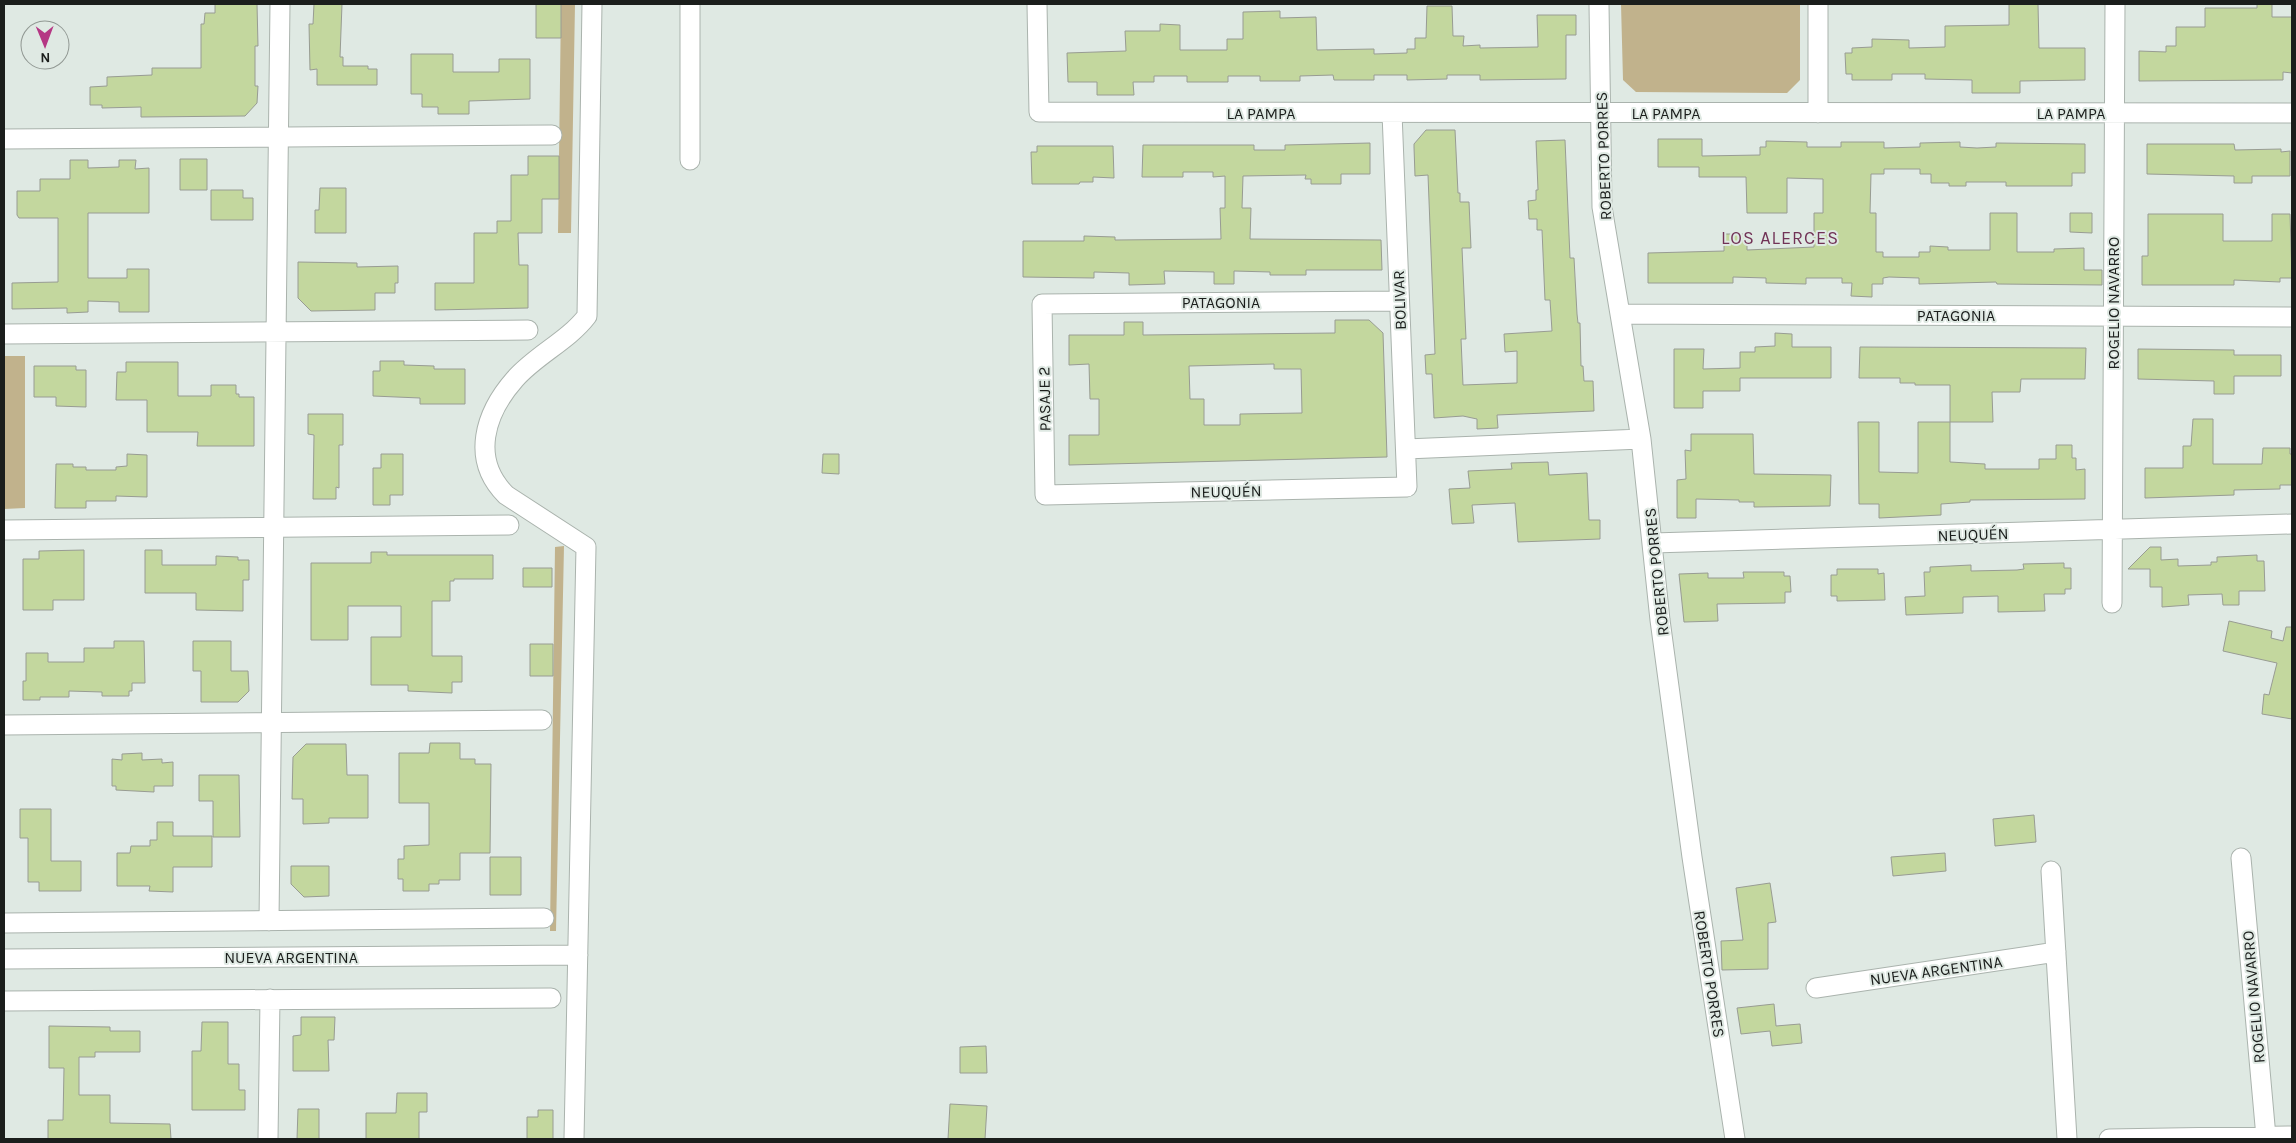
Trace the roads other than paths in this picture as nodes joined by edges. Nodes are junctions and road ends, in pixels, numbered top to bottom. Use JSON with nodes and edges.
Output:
{"nodes":[{"id":1,"x":280,"y":4,"type":"edge"},
{"id":2,"x":592,"y":4,"type":"edge"},
{"id":3,"x":690,"y":4,"type":"edge"},
{"id":4,"x":1038,"y":4,"type":"edge"},
{"id":5,"x":1599,"y":4,"type":"edge"},
{"id":6,"x":1818,"y":4,"type":"edge"},
{"id":7,"x":2115,"y":4,"type":"edge"},
{"id":8,"x":1392,"y":113,"type":"junction"},
{"id":9,"x":1600,"y":113,"type":"junction"},
{"id":10,"x":1818,"y":113,"type":"junction"},
{"id":11,"x":2114,"y":113,"type":"junction"},
{"id":12,"x":2292,"y":113,"type":"edge"},
{"id":13,"x":552,"y":135,"type":"dead end"},
{"id":14,"x":279,"y":137,"type":"junction"},
{"id":15,"x":4,"y":139,"type":"edge"},
{"id":16,"x":690,"y":160,"type":"dead end"},
{"id":17,"x":1400,"y":301,"type":"junction"},
{"id":18,"x":1042,"y":304,"type":"joint"},
{"id":19,"x":1620,"y":314,"type":"junction"},
{"id":20,"x":2113,"y":316,"type":"junction"},
{"id":21,"x":2292,"y":317,"type":"edge"},
{"id":22,"x":528,"y":330,"type":"dead end"},
{"id":23,"x":276,"y":332,"type":"junction"},
{"id":24,"x":4,"y":334,"type":"edge"},
{"id":25,"x":1641,"y":439,"type":"junction"},
{"id":26,"x":1406,"y":449,"type":"junction"},
{"id":27,"x":1407,"y":487,"type":"joint"},
{"id":28,"x":1045,"y":495,"type":"joint"},
{"id":29,"x":2292,"y":524,"type":"edge"},
{"id":30,"x":509,"y":525,"type":"dead end"},
{"id":31,"x":274,"y":528,"type":"junction"},
{"id":32,"x":4,"y":530,"type":"edge"},
{"id":33,"x":2112,"y":530,"type":"junction"},
{"id":34,"x":1653,"y":543,"type":"junction"},
{"id":35,"x":2112,"y":603,"type":"dead end"},
{"id":36,"x":542,"y":720,"type":"dead end"},
{"id":37,"x":272,"y":723,"type":"junction"},
{"id":38,"x":4,"y":725,"type":"edge"},
{"id":39,"x":2241,"y":858,"type":"dead end"},
{"id":40,"x":2052,"y":872,"type":"dead end"},
{"id":41,"x":544,"y":918,"type":"dead end"},
{"id":42,"x":269,"y":920,"type":"junction"},
{"id":43,"x":4,"y":923,"type":"edge"},
{"id":44,"x":2056,"y":952,"type":"junction"},
{"id":45,"x":578,"y":955,"type":"junction"},
{"id":46,"x":4,"y":960,"type":"edge"},
{"id":47,"x":1816,"y":988,"type":"dead end"},
{"id":48,"x":552,"y":998,"type":"dead end"},
{"id":49,"x":270,"y":999,"type":"junction"},
{"id":50,"x":4,"y":1001,"type":"edge"},
{"id":51,"x":2266,"y":1136,"type":"junction"},
{"id":52,"x":2292,"y":1136,"type":"edge"},
{"id":53,"x":268,"y":1139,"type":"edge"},
{"id":54,"x":574,"y":1139,"type":"edge"},
{"id":55,"x":1735,"y":1139,"type":"edge"},
{"id":56,"x":2067,"y":1139,"type":"edge"},
{"id":57,"x":2109,"y":1139,"type":"edge"}],
"edges":[{"from":1,"to":14,"type":"street"},
{"from":2,"to":45,"type":"street"},
{"from":3,"to":16,"type":"street"},
{"from":4,"to":8,"type":"street","name":"LA PAMPA"},
{"from":5,"to":9,"type":"street","name":"ROBERTO PORRES"},
{"from":6,"to":10,"type":"street"},
{"from":7,"to":11,"type":"street","name":"ROGELIO NAVARRO"},
{"from":8,"to":9,"type":"street","name":"LA PAMPA"},
{"from":8,"to":17,"type":"street","name":"BOLIVAR"},
{"from":9,"to":10,"type":"street","name":"LA PAMPA"},
{"from":9,"to":19,"type":"street","name":"ROBERTO PORRES"},
{"from":10,"to":11,"type":"street","name":"LA PAMPA"},
{"from":11,"to":12,"type":"street","name":"LA PAMPA"},
{"from":11,"to":20,"type":"street","name":"ROGELIO NAVARRO"},
{"from":13,"to":14,"type":"street"},
{"from":14,"to":15,"type":"street"},
{"from":14,"to":23,"type":"street"},
{"from":17,"to":18,"type":"street","name":"PATAGONIA"},
{"from":17,"to":26,"type":"street","name":"BOLIVAR"},
{"from":18,"to":28,"type":"street","name":"PASAJE 2"},
{"from":19,"to":20,"type":"street","name":"PATAGONIA"},
{"from":19,"to":25,"type":"street","name":"ROBERTO PORRES"},
{"from":20,"to":21,"type":"street","name":"PATAGONIA"},
{"from":20,"to":33,"type":"street","name":"ROGELIO NAVARRO"},
{"from":22,"to":23,"type":"street"},
{"from":23,"to":24,"type":"street"},
{"from":23,"to":31,"type":"street"},
{"from":25,"to":26,"type":"street"},
{"from":25,"to":34,"type":"street","name":"ROBERTO PORRES"},
{"from":26,"to":27,"type":"street","name":"BOLIVAR"},
{"from":27,"to":28,"type":"street","name":"NEUQUÉN"},
{"from":29,"to":33,"type":"street","name":"NEUQUÉN"},
{"from":30,"to":31,"type":"street"},
{"from":31,"to":32,"type":"street"},
{"from":31,"to":37,"type":"street"},
{"from":33,"to":34,"type":"street","name":"NEUQUÉN"},
{"from":33,"to":35,"type":"street","name":"ROGELIO NAVARRO"},
{"from":34,"to":55,"type":"street","name":"ROBERTO PORRES"},
{"from":36,"to":37,"type":"street"},
{"from":37,"to":38,"type":"street"},
{"from":37,"to":42,"type":"street"},
{"from":39,"to":51,"type":"street","name":"ROGELIO NAVARRO"},
{"from":40,"to":44,"type":"street"},
{"from":41,"to":42,"type":"street"},
{"from":42,"to":43,"type":"street"},
{"from":44,"to":47,"type":"street","name":"NUEVA ARGENTINA"},
{"from":44,"to":56,"type":"street"},
{"from":45,"to":46,"type":"street","name":"NUEVA ARGENTINA"},
{"from":45,"to":54,"type":"street"},
{"from":48,"to":49,"type":"street"},
{"from":49,"to":50,"type":"street"},
{"from":49,"to":53,"type":"street"},
{"from":51,"to":52,"type":"street"},
{"from":51,"to":57,"type":"street"}]}
